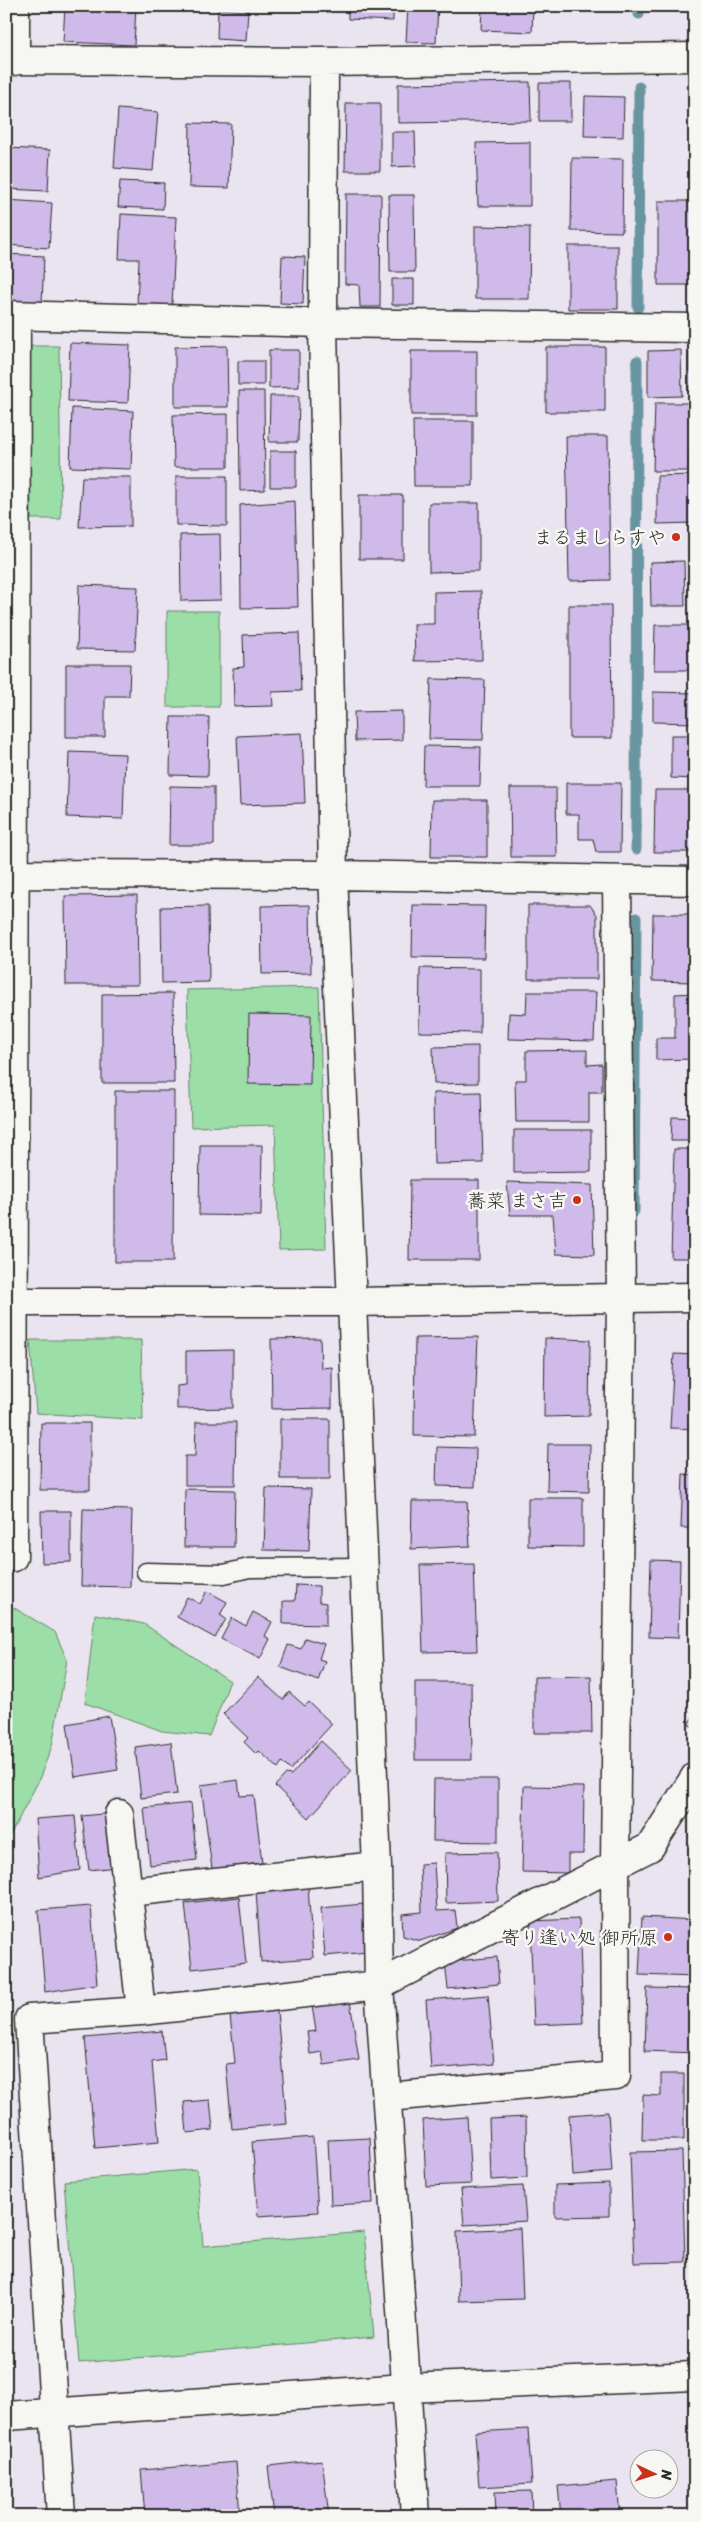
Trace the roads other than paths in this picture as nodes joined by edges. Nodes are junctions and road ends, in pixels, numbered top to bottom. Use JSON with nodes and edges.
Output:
{"nodes":[{"id":1,"x":15,"y":6,"type":"edge"},
{"id":2,"x":695,"y":57,"type":"edge"},
{"id":3,"x":11,"y":60,"type":"edge"},
{"id":4,"x":324,"y":62,"type":"junction"},
{"id":5,"x":11,"y":316,"type":"edge"},
{"id":6,"x":323,"y":323,"type":"junction"},
{"id":7,"x":695,"y":328,"type":"edge"},
{"id":8,"x":11,"y":589,"type":"edge"},
{"id":9,"x":15,"y":874,"type":"junction"},
{"id":10,"x":333,"y":875,"type":"junction"},
{"id":11,"x":617,"y":880,"type":"junction"},
{"id":12,"x":695,"y":881,"type":"edge"},
{"id":13,"x":695,"y":1296,"type":"edge"},
{"id":14,"x":621,"y":1297,"type":"junction"},
{"id":15,"x":10,"y":1302,"type":"edge"},
{"id":16,"x":351,"y":1302,"type":"junction"},
{"id":17,"x":13,"y":1556,"type":"dead end"},
{"id":18,"x":364,"y":1567,"type":"junction"},
{"id":19,"x":146,"y":1572,"type":"dead end"},
{"id":20,"x":695,"y":1777,"type":"edge"},
{"id":21,"x":120,"y":1814,"type":"dead end"},
{"id":22,"x":615,"y":1865,"type":"junction"},
{"id":23,"x":377,"y":1866,"type":"junction"},
{"id":24,"x":128,"y":1892,"type":"junction"},
{"id":25,"x":379,"y":1985,"type":"junction"},
{"id":26,"x":141,"y":2011,"type":"junction"},
{"id":27,"x":388,"y":2097,"type":"junction"},
{"id":28,"x":695,"y":2376,"type":"edge"},
{"id":29,"x":405,"y":2388,"type":"junction"},
{"id":30,"x":55,"y":2412,"type":"junction"},
{"id":31,"x":6,"y":2416,"type":"edge"},
{"id":32,"x":61,"y":2516,"type":"edge"},
{"id":33,"x":416,"y":2516,"type":"edge"}],
"edges":[{"from":1,"to":3,"type":"street"},
{"from":2,"to":4,"type":"street"},
{"from":3,"to":4,"type":"street"},
{"from":4,"to":6,"type":"street"},
{"from":5,"to":6,"type":"street"},
{"from":5,"to":8,"type":"street"},
{"from":6,"to":7,"type":"street"},
{"from":6,"to":10,"type":"street"},
{"from":8,"to":9,"type":"street"},
{"from":9,"to":10,"type":"street"},
{"from":9,"to":15,"type":"street"},
{"from":10,"to":11,"type":"street"},
{"from":10,"to":16,"type":"street"},
{"from":11,"to":12,"type":"street"},
{"from":11,"to":14,"type":"street"},
{"from":13,"to":14,"type":"street"},
{"from":14,"to":16,"type":"street"},
{"from":14,"to":22,"type":"street"},
{"from":15,"to":16,"type":"street"},
{"from":15,"to":17,"type":"street"},
{"from":16,"to":18,"type":"street"},
{"from":18,"to":19,"type":"lane"},
{"from":18,"to":23,"type":"street"},
{"from":20,"to":22,"type":"street"},
{"from":21,"to":24,"type":"street"},
{"from":22,"to":25,"type":"street"},
{"from":22,"to":27,"type":"street"},
{"from":23,"to":24,"type":"street"},
{"from":23,"to":25,"type":"street"},
{"from":24,"to":26,"type":"street"},
{"from":25,"to":26,"type":"street"},
{"from":25,"to":27,"type":"street"},
{"from":26,"to":30,"type":"street"},
{"from":27,"to":29,"type":"street"},
{"from":28,"to":29,"type":"street"},
{"from":29,"to":30,"type":"street"},
{"from":29,"to":33,"type":"street"},
{"from":30,"to":31,"type":"street"},
{"from":30,"to":32,"type":"street"}]}
